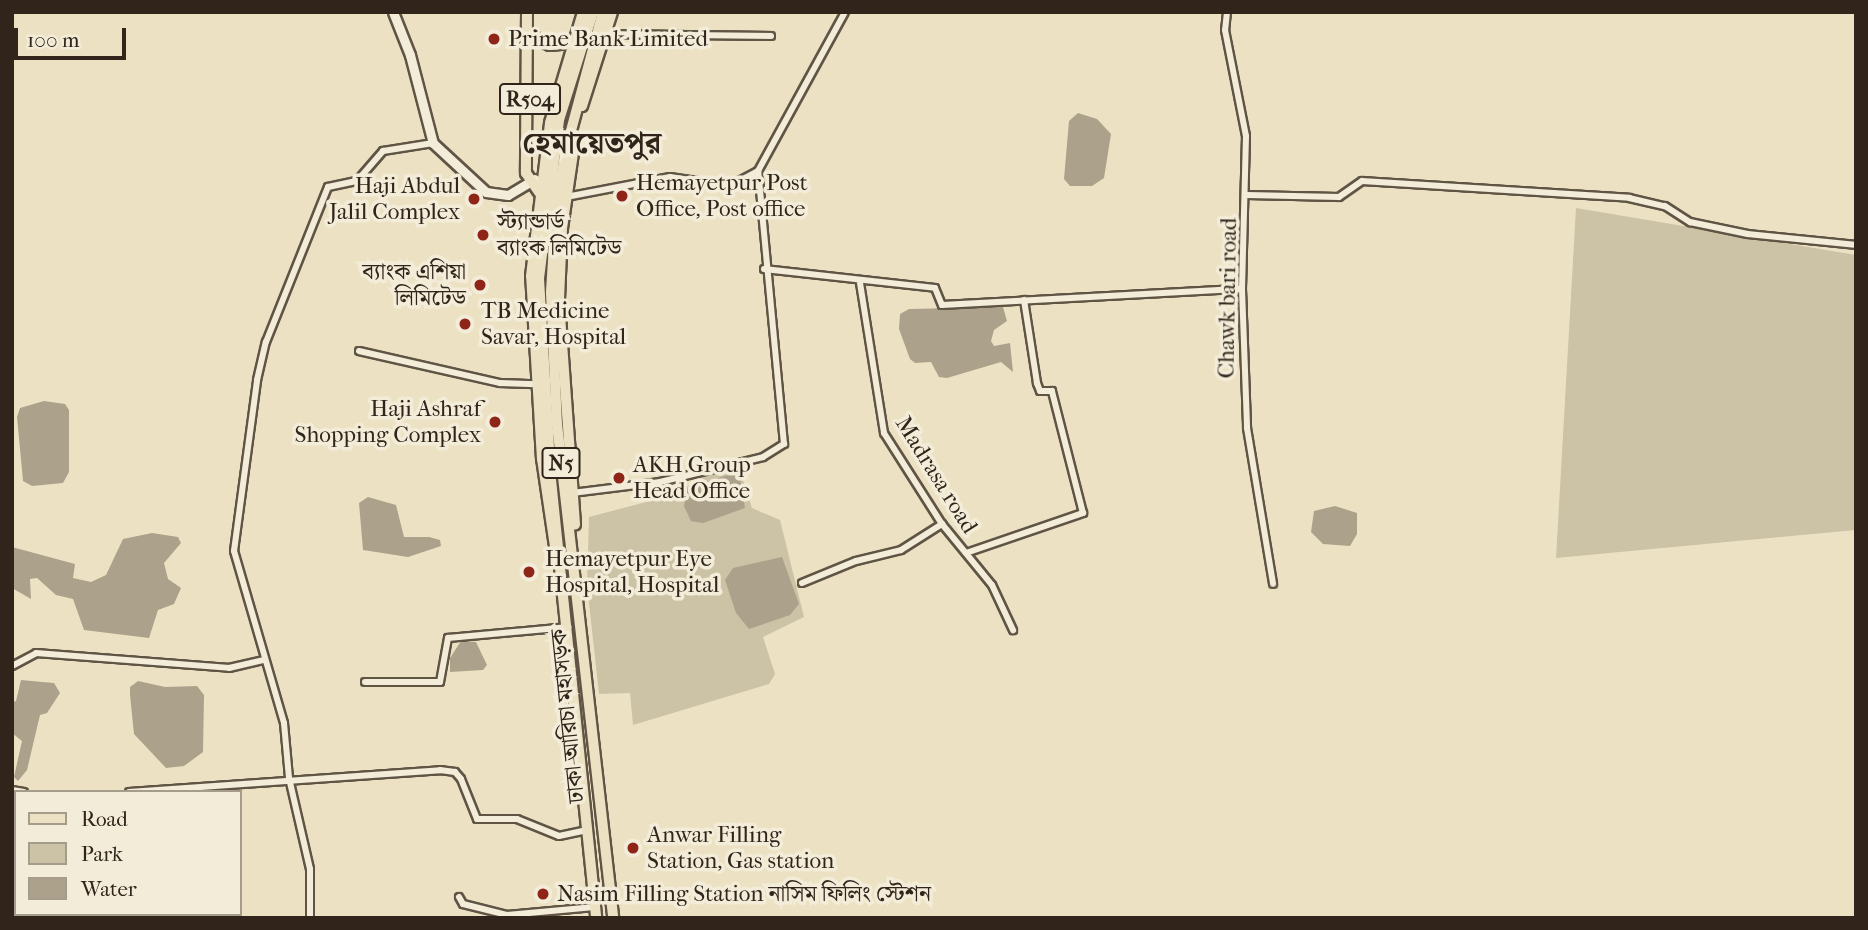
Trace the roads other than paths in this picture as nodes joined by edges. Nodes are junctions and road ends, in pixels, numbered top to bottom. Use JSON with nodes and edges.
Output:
{"nodes":[{"id":1,"x":393,"y":12,"type":"edge"},
{"id":2,"x":527,"y":12,"type":"edge"},
{"id":3,"x":533,"y":12,"type":"edge"},
{"id":4,"x":583,"y":12,"type":"edge"},
{"id":5,"x":593,"y":12,"type":"edge"},
{"id":6,"x":603,"y":12,"type":"edge"},
{"id":7,"x":612,"y":12,"type":"edge"},
{"id":8,"x":845,"y":12,"type":"edge"},
{"id":9,"x":1227,"y":12,"type":"edge"},
{"id":10,"x":604,"y":34,"type":"junction"},
{"id":11,"x":532,"y":36,"type":"junction"},
{"id":12,"x":771,"y":36,"type":"dead end"},
{"id":13,"x":572,"y":43,"type":"junction"},
{"id":14,"x":433,"y":144,"type":"junction"},
{"id":15,"x":758,"y":172,"type":"junction"},
{"id":16,"x":536,"y":185,"type":"junction"},
{"id":17,"x":1247,"y":195,"type":"junction"},
{"id":18,"x":566,"y":197,"type":"junction"},
{"id":19,"x":1856,"y":245,"type":"edge"},
{"id":20,"x":764,"y":269,"type":"junction"},
{"id":21,"x":860,"y":283,"type":"junction"},
{"id":22,"x":1242,"y":289,"type":"junction"},
{"id":23,"x":1024,"y":300,"type":"junction"},
{"id":24,"x":359,"y":351,"type":"dead end"},
{"id":25,"x":536,"y":384,"type":"junction"},
{"id":26,"x":572,"y":493,"type":"junction"},
{"id":27,"x":942,"y":524,"type":"junction"},
{"id":28,"x":965,"y":553,"type":"junction"},
{"id":29,"x":575,"y":569,"type":"junction"},
{"id":30,"x":562,"y":573,"type":"junction"},
{"id":31,"x":802,"y":583,"type":"dead end"},
{"id":32,"x":1273,"y":584,"type":"dead end"},
{"id":33,"x":568,"y":627,"type":"junction"},
{"id":34,"x":1013,"y":630,"type":"dead end"},
{"id":35,"x":264,"y":660,"type":"junction"},
{"id":36,"x":12,"y":666,"type":"edge"},
{"id":37,"x":365,"y":682,"type":"dead end"},
{"id":38,"x":289,"y":778,"type":"junction"},
{"id":39,"x":152,"y":790,"type":"edge"},
{"id":40,"x":590,"y":830,"type":"junction"},
{"id":41,"x":459,"y":897,"type":"dead end"},
{"id":42,"x":595,"y":912,"type":"edge"},
{"id":43,"x":310,"y":918,"type":"edge"},
{"id":44,"x":613,"y":918,"type":"edge"}],
"edges":[{"from":1,"to":14,"type":"street"},
{"from":2,"to":16,"type":"main road","number":"R504"},
{"from":3,"to":11,"type":"main road","number":"R504"},
{"from":4,"to":13,"type":"highway"},
{"from":5,"to":30,"type":"highway","name":"ঢাকা-আরিচা মহাসড়ক","number":"N5"},
{"from":6,"to":29,"type":"highway","name":"ঢাকা-আরিচা মহাসড়ক","number":"N5"},
{"from":7,"to":10,"type":"highway"},
{"from":8,"to":15,"type":"street"},
{"from":9,"to":17,"type":"street","name":"Chawk bari road"},
{"from":10,"to":12,"type":"street"},
{"from":10,"to":18,"type":"highway"},
{"from":11,"to":13,"type":"main road"},
{"from":11,"to":16,"type":"main road","number":"R504"},
{"from":13,"to":16,"type":"highway"},
{"from":14,"to":16,"type":"street"},
{"from":14,"to":35,"type":"street"},
{"from":15,"to":18,"type":"street"},
{"from":15,"to":20,"type":"street"},
{"from":16,"to":25,"type":"highway"},
{"from":17,"to":19,"type":"street"},
{"from":17,"to":22,"type":"street","name":"Chawk bari road"},
{"from":18,"to":26,"type":"highway"},
{"from":20,"to":21,"type":"street"},
{"from":20,"to":26,"type":"street"},
{"from":21,"to":23,"type":"street"},
{"from":21,"to":27,"type":"street","name":"Madrasa road"},
{"from":22,"to":23,"type":"street"},
{"from":22,"to":32,"type":"street","name":"Chawk bari road"},
{"from":23,"to":28,"type":"street"},
{"from":24,"to":25,"type":"street"},
{"from":25,"to":30,"type":"highway"},
{"from":26,"to":29,"type":"highway"},
{"from":27,"to":28,"type":"street","name":"Madrasa road"},
{"from":27,"to":31,"type":"street"},
{"from":28,"to":34,"type":"street","name":"Madrasa road"},
{"from":29,"to":44,"type":"highway","name":"ঢাকা-আরিচা মহাসড়ক","number":"N5"},
{"from":30,"to":33,"type":"highway","name":"ঢাকা-আরিচা মহাসড়ক","number":"N5"},
{"from":33,"to":37,"type":"street"},
{"from":33,"to":40,"type":"highway","name":"ঢাকা-আরিচা মহাসড়ক","number":"N5"},
{"from":35,"to":36,"type":"street"},
{"from":35,"to":38,"type":"street"},
{"from":38,"to":39,"type":"street"},
{"from":38,"to":40,"type":"street"},
{"from":38,"to":43,"type":"street"},
{"from":40,"to":42,"type":"highway","name":"ঢাকা-আরিচা মহাসড়ক","number":"N5"},
{"from":41,"to":42,"type":"street"}]}
